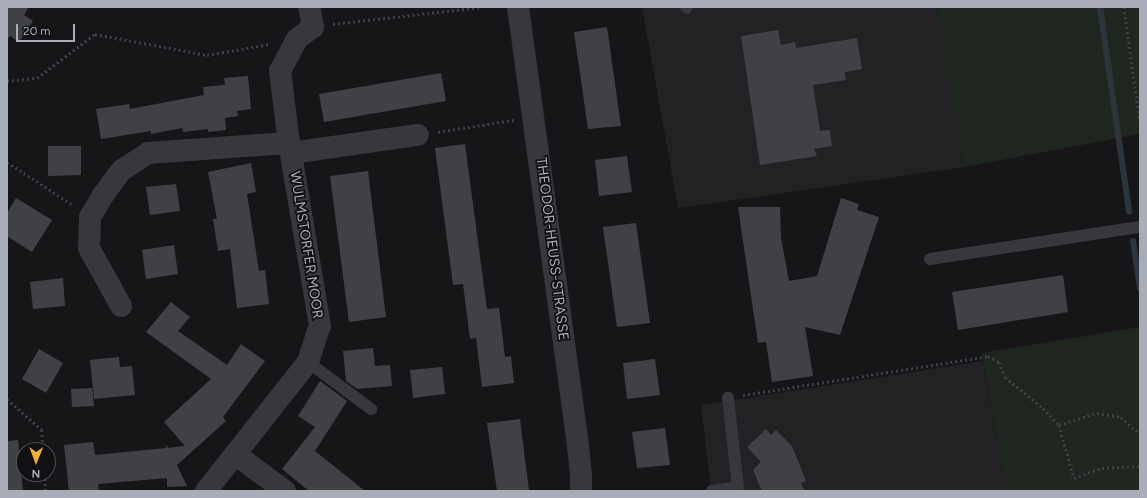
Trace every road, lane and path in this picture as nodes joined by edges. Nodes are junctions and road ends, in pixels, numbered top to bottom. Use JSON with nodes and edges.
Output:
{"nodes":[{"id":1,"x":482,"y":7,"type":"edge"},
{"id":2,"x":518,"y":7,"type":"edge"},
{"id":3,"x":1124,"y":7,"type":"edge"},
{"id":4,"x":306,"y":24,"type":"edge"},
{"id":5,"x":7,"y":81,"type":"edge"},
{"id":6,"x":534,"y":116,"type":"junction"},
{"id":7,"x":1140,"y":121,"type":"edge"},
{"id":8,"x":418,"y":135,"type":"joint"},
{"id":9,"x":290,"y":148,"type":"junction"},
{"id":10,"x":7,"y":162,"type":"edge"},
{"id":11,"x":90,"y":216,"type":"junction"},
{"id":12,"x":1140,"y":227,"type":"edge"},
{"id":13,"x":930,"y":259,"type":"dead end"},
{"id":14,"x":121,"y":306,"type":"dead end"},
{"id":15,"x":308,"y":362,"type":"junction"},
{"id":16,"x":728,"y":398,"type":"joint"},
{"id":17,"x":7,"y":399,"type":"edge"},
{"id":18,"x":371,"y":409,"type":"dead end"},
{"id":19,"x":1059,"y":425,"type":"junction"},
{"id":20,"x":1140,"y":431,"type":"edge"},
{"id":21,"x":43,"y":442,"type":"edge"},
{"id":22,"x":235,"y":454,"type":"junction"},
{"id":23,"x":1140,"y":466,"type":"edge"},
{"id":24,"x":206,"y":491,"type":"edge"},
{"id":25,"x":285,"y":491,"type":"edge"},
{"id":26,"x":581,"y":491,"type":"edge"},
{"id":27,"x":712,"y":491,"type":"edge"}],
"edges":[{"from":1,"to":4,"type":"path"},
{"from":2,"to":6,"type":"street","name":"THEODOR-HEUSS-STRASSE"},
{"from":3,"to":7,"type":"path"},
{"from":4,"to":5,"type":"path"},
{"from":4,"to":9,"type":"street","name":"WULMSTORFER MOOR"},
{"from":6,"to":8,"type":"path"},
{"from":6,"to":26,"type":"street","name":"THEODOR-HEUSS-STRASSE"},
{"from":8,"to":9,"type":"street","name":"WULMSTORFER MOOR"},
{"from":9,"to":11,"type":"street"},
{"from":9,"to":15,"type":"street","name":"WULMSTORFER MOOR"},
{"from":10,"to":11,"type":"path"},
{"from":11,"to":14,"type":"street"},
{"from":12,"to":13,"type":"lane"},
{"from":15,"to":18,"type":"lane"},
{"from":15,"to":22,"type":"street","name":"WULMSTORFER MOOR"},
{"from":16,"to":19,"type":"path"},
{"from":16,"to":27,"type":"lane"},
{"from":17,"to":21,"type":"path"},
{"from":19,"to":20,"type":"path"},
{"from":19,"to":23,"type":"path"},
{"from":22,"to":24,"type":"street","name":"WULMSTORFER MOOR"},
{"from":22,"to":25,"type":"street"}]}
